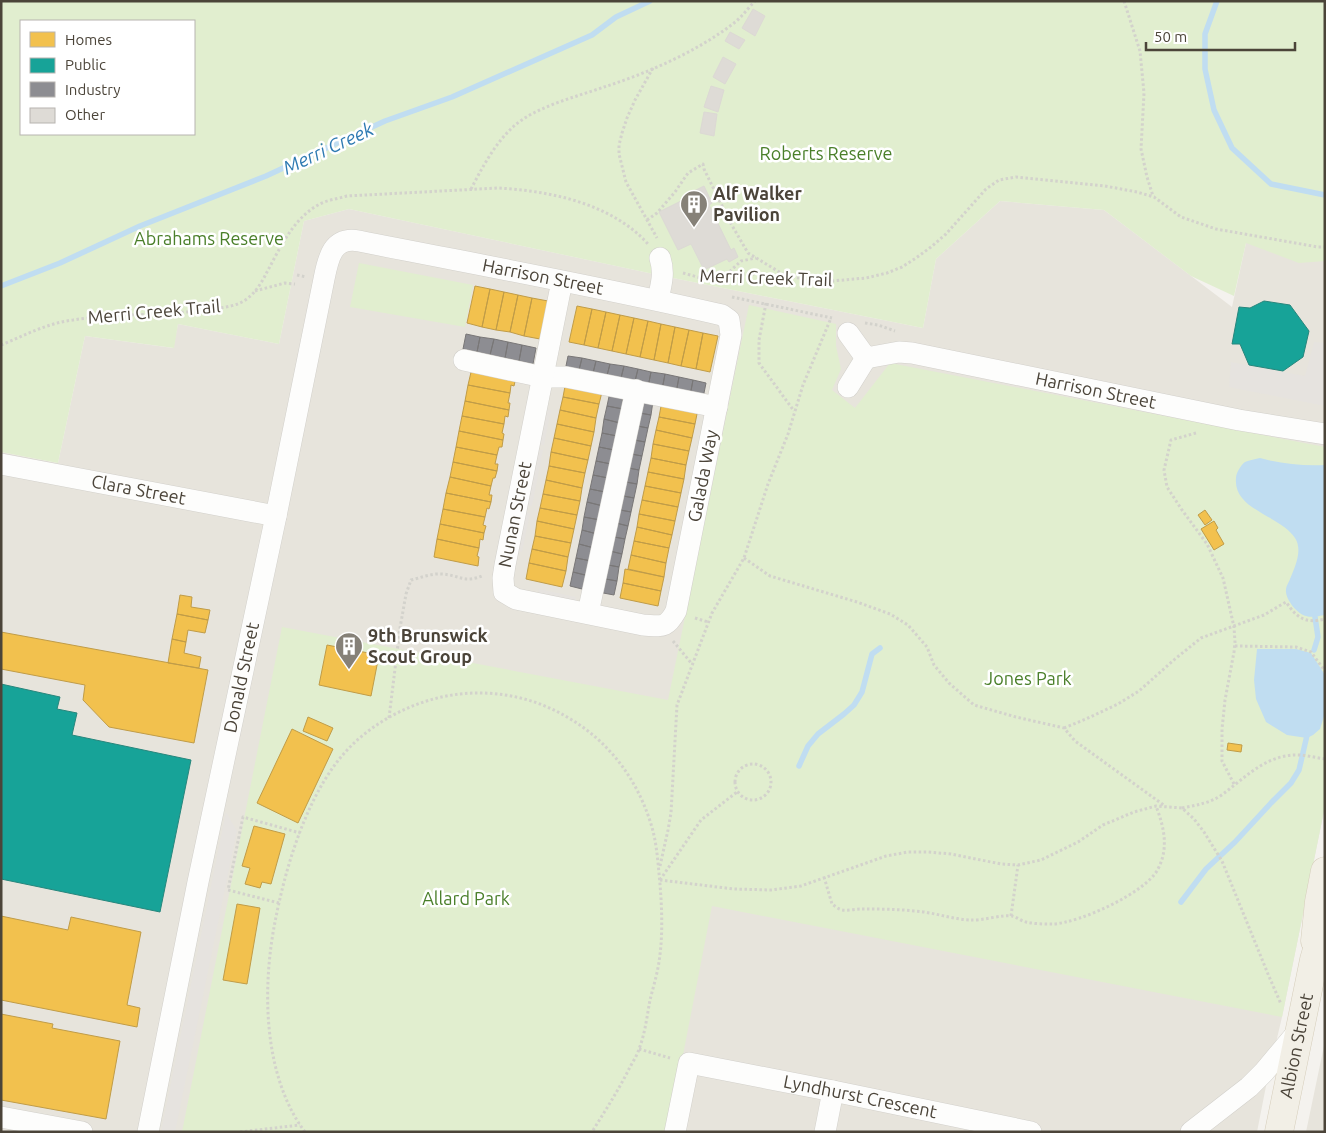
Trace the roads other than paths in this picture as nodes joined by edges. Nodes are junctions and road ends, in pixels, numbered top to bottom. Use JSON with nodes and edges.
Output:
{"nodes":[{"id":1,"x":354,"y":240,"type":"joint"},
{"id":2,"x":660,"y":258,"type":"road end"},
{"id":3,"x":562,"y":281,"type":"junction"},
{"id":4,"x":658,"y":300,"type":"junction"},
{"id":5,"x":729,"y":320,"type":"joint"},
{"id":6,"x":849,"y":325,"type":"road end"},
{"id":7,"x":866,"y":358,"type":"junction"},
{"id":8,"x":464,"y":360,"type":"dead end"},
{"id":9,"x":543,"y":377,"type":"junction"},
{"id":10,"x":848,"y":387,"type":"dead end"},
{"id":11,"x":636,"y":390,"type":"junction"},
{"id":12,"x":717,"y":407,"type":"junction"},
{"id":13,"x":1325,"y":434,"type":"edge"},
{"id":14,"x":1,"y":464,"type":"edge"},
{"id":15,"x":276,"y":516,"type":"junction"},
{"id":16,"x":588,"y":614,"type":"junction"},
{"id":17,"x":662,"y":626,"type":"joint"},
{"id":18,"x":1325,"y":871,"type":"edge"},
{"id":19,"x":1325,"y":922,"type":"edge"},
{"id":20,"x":1314,"y":960,"type":"junction"},
{"id":21,"x":1300,"y":1029,"type":"junction"},
{"id":22,"x":833,"y":1091,"type":"junction"},
{"id":23,"x":1,"y":1117,"type":"edge"},
{"id":24,"x":27,"y":1127,"type":"edge"},
{"id":25,"x":82,"y":1132,"type":"edge"},
{"id":26,"x":148,"y":1132,"type":"edge"},
{"id":27,"x":675,"y":1132,"type":"edge"},
{"id":28,"x":825,"y":1132,"type":"edge"},
{"id":29,"x":1031,"y":1132,"type":"edge"},
{"id":30,"x":1192,"y":1132,"type":"edge"},
{"id":31,"x":1279,"y":1132,"type":"edge"}],
"edges":[{"from":1,"to":3,"type":"street","name":"Harrison Street"},
{"from":1,"to":15,"type":"street","name":"Donald Street"},
{"from":2,"to":4,"type":"street"},
{"from":3,"to":4,"type":"street","name":"Harrison Street"},
{"from":3,"to":9,"type":"street","name":"Nunan Street"},
{"from":4,"to":5,"type":"street","name":"Harrison Street"},
{"from":5,"to":12,"type":"street","name":"Galada Way"},
{"from":6,"to":7,"type":"street"},
{"from":7,"to":10,"type":"street"},
{"from":7,"to":13,"type":"street","name":"Harrison Street"},
{"from":8,"to":9,"type":"street"},
{"from":9,"to":11,"type":"street"},
{"from":9,"to":16,"type":"street","name":"Nunan Street"},
{"from":11,"to":12,"type":"street"},
{"from":11,"to":16,"type":"street"},
{"from":12,"to":17,"type":"street","name":"Galada Way"},
{"from":14,"to":15,"type":"street","name":"Clara Street"},
{"from":15,"to":26,"type":"street","name":"Donald Street"},
{"from":16,"to":17,"type":"street","name":"Nunan Street"},
{"from":18,"to":20,"type":"main road","name":"Albion Street"},
{"from":19,"to":20,"type":"main road","name":"Albion Street"},
{"from":20,"to":21,"type":"main road","name":"Albion Street"},
{"from":21,"to":30,"type":"street"},
{"from":21,"to":31,"type":"main road","name":"Albion Street"},
{"from":22,"to":27,"type":"street","name":"Lyndhurst Crescent"},
{"from":22,"to":28,"type":"street"},
{"from":22,"to":29,"type":"street","name":"Lyndhurst Crescent"},
{"from":23,"to":24,"type":"street"},
{"from":24,"to":25,"type":"street"}]}
